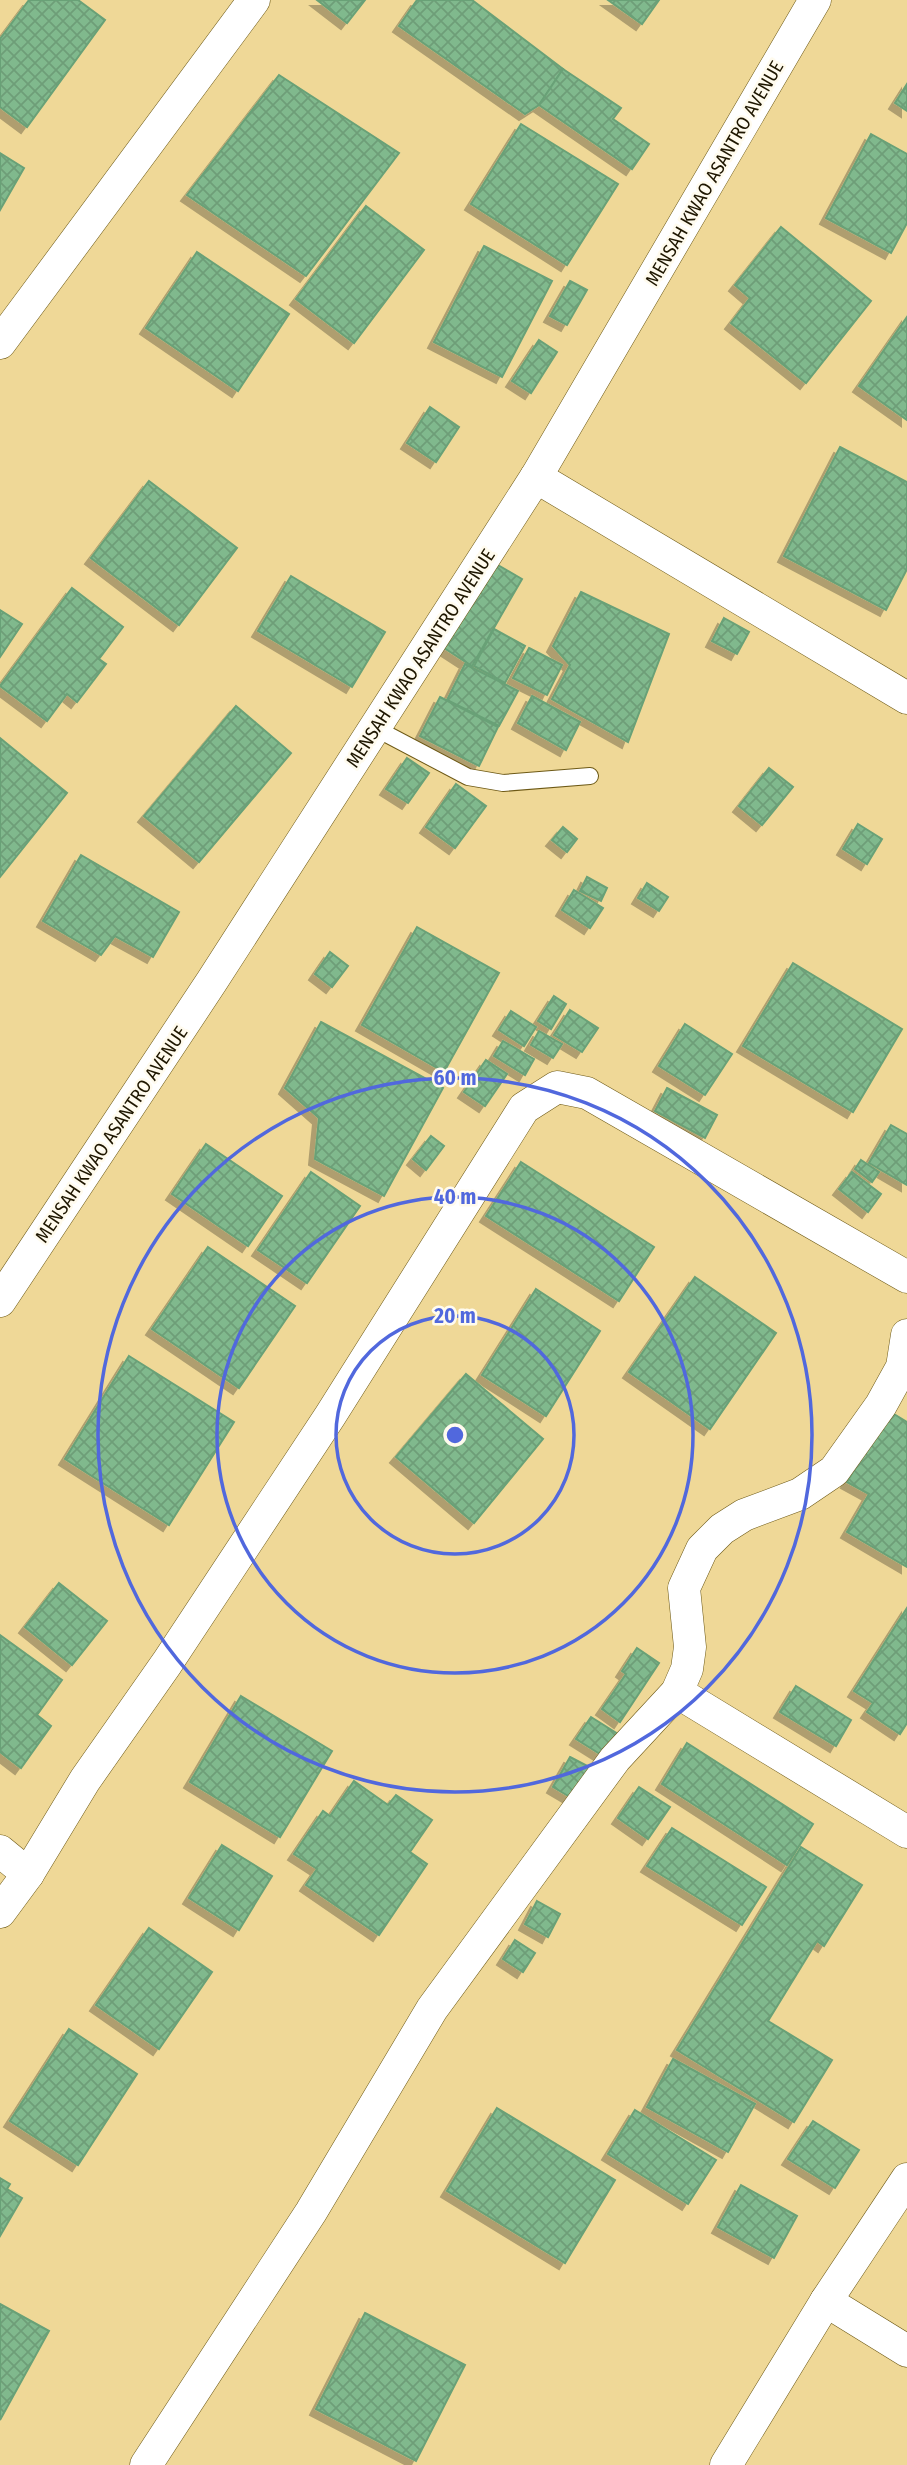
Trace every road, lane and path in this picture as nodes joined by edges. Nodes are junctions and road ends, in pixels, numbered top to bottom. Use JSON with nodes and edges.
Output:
{"nodes":[{"id":1,"x":254,"y":0,"type":"edge"},
{"id":2,"x":815,"y":0,"type":"edge"},
{"id":3,"x":0,"y":343,"type":"edge"},
{"id":4,"x":536,"y":477,"type":"junction"},
{"id":5,"x":907,"y":698,"type":"edge"},
{"id":6,"x":375,"y":728,"type":"junction"},
{"id":7,"x":590,"y":776,"type":"dead end"},
{"id":8,"x":907,"y":1277,"type":"edge"},
{"id":9,"x":0,"y":1301,"type":"edge"},
{"id":10,"x":907,"y":1335,"type":"edge"},
{"id":11,"x":677,"y":1692,"type":"junction"},
{"id":12,"x":907,"y":1832,"type":"edge"},
{"id":13,"x":0,"y":1851,"type":"edge"},
{"id":14,"x":28,"y":1874,"type":"junction"},
{"id":15,"x":0,"y":1912,"type":"edge"},
{"id":16,"x":907,"y":2179,"type":"edge"},
{"id":17,"x":826,"y":2301,"type":"junction"},
{"id":18,"x":907,"y":2351,"type":"edge"},
{"id":19,"x":146,"y":2465,"type":"edge"},
{"id":20,"x":726,"y":2465,"type":"edge"}],
"edges":[{"from":1,"to":3,"type":"street"},
{"from":2,"to":4,"type":"street","name":"MENSAH KWAO ASANTRO AVENUE"},
{"from":4,"to":5,"type":"street"},
{"from":4,"to":6,"type":"street","name":"MENSAH KWAO ASANTRO AVENUE"},
{"from":6,"to":7,"type":"lane"},
{"from":6,"to":9,"type":"street","name":"MENSAH KWAO ASANTRO AVENUE"},
{"from":8,"to":14,"type":"street"},
{"from":10,"to":11,"type":"street"},
{"from":11,"to":12,"type":"street"},
{"from":11,"to":19,"type":"street"},
{"from":13,"to":14,"type":"street"},
{"from":14,"to":15,"type":"street"},
{"from":16,"to":17,"type":"street"},
{"from":17,"to":18,"type":"street"},
{"from":17,"to":20,"type":"street"}]}
